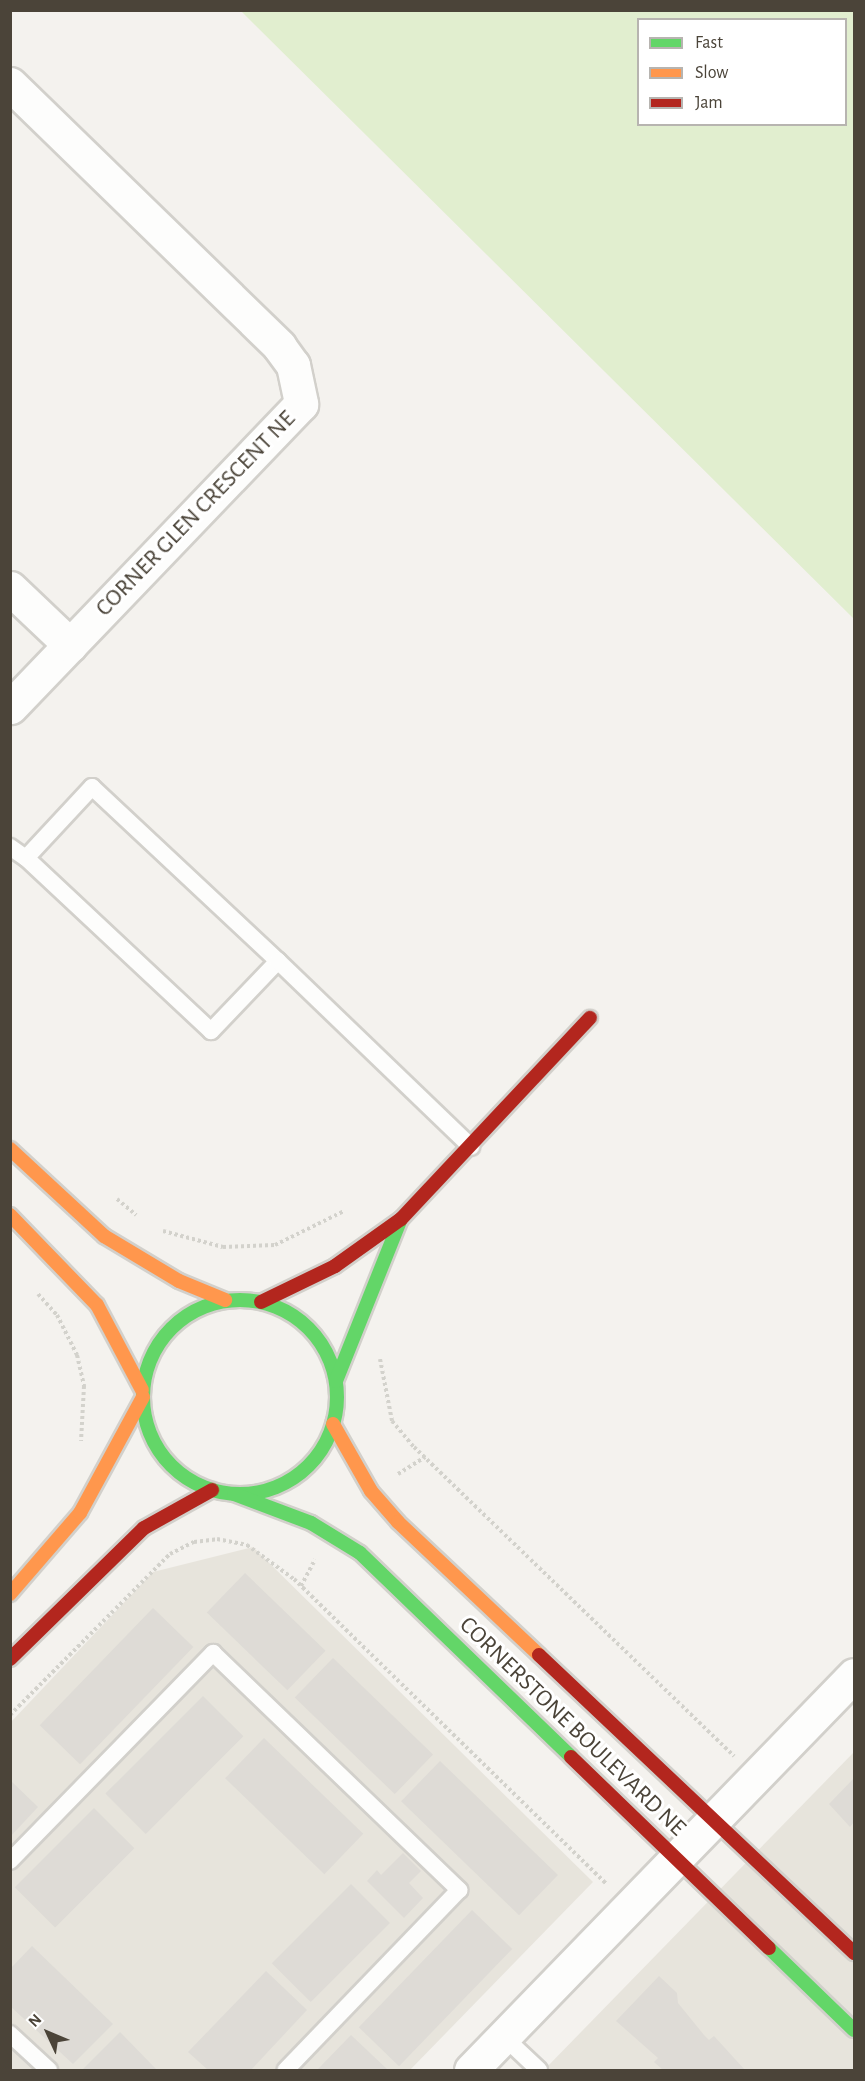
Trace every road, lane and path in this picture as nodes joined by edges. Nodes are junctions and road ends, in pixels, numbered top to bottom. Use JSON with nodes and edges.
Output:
{"nodes":[{"id":1,"x":10,"y":84,"type":"edge"},
{"id":2,"x":10,"y":588,"type":"edge"},
{"id":3,"x":70,"y":645,"type":"junction"},
{"id":4,"x":10,"y":706,"type":"edge"},
{"id":5,"x":10,"y":847,"type":"edge"},
{"id":6,"x":26,"y":858,"type":"junction"},
{"id":7,"x":278,"y":961,"type":"junction"},
{"id":8,"x":590,"y":1018,"type":"dead end"},
{"id":9,"x":471,"y":1147,"type":"junction"},
{"id":10,"x":10,"y":1149,"type":"edge"},
{"id":11,"x":117,"y":1199,"type":"dead end"},
{"id":12,"x":344,"y":1211,"type":"dead end"},
{"id":13,"x":10,"y":1215,"type":"edge"},
{"id":14,"x":401,"y":1219,"type":"junction"},
{"id":15,"x":146,"y":1221,"type":"dead end"},
{"id":16,"x":153,"y":1226,"type":"dead end"},
{"id":17,"x":35,"y":1291,"type":"dead end"},
{"id":18,"x":225,"y":1300,"type":"junction"},
{"id":19,"x":261,"y":1302,"type":"junction"},
{"id":20,"x":380,"y":1353,"type":"dead end"},
{"id":21,"x":336,"y":1381,"type":"junction"},
{"id":22,"x":143,"y":1393,"type":"junction"},
{"id":23,"x":333,"y":1424,"type":"junction"},
{"id":24,"x":80,"y":1445,"type":"dead end"},
{"id":25,"x":212,"y":1490,"type":"junction"},
{"id":26,"x":234,"y":1494,"type":"junction"},
{"id":27,"x":10,"y":1594,"type":"edge"},
{"id":28,"x":10,"y":1659,"type":"edge"},
{"id":29,"x":855,"y":1675,"type":"edge"},
{"id":30,"x":10,"y":1715,"type":"edge"},
{"id":31,"x":756,"y":1777,"type":"junction"},
{"id":32,"x":716,"y":1818,"type":"junction"},
{"id":33,"x":676,"y":1858,"type":"junction"},
{"id":34,"x":10,"y":1861,"type":"edge"},
{"id":35,"x":630,"y":1906,"type":"junction"},
{"id":36,"x":855,"y":1953,"type":"edge"},
{"id":37,"x":855,"y":2030,"type":"edge"},
{"id":38,"x":10,"y":2034,"type":"edge"},
{"id":39,"x":504,"y":2037,"type":"junction"},
{"id":40,"x":49,"y":2070,"type":"edge"},
{"id":41,"x":286,"y":2070,"type":"edge"},
{"id":42,"x":471,"y":2070,"type":"edge"},
{"id":43,"x":539,"y":2070,"type":"edge"}],
"edges":[{"from":1,"to":3,"type":"street","name":"CORNER GLEN CRESCENT NE"},
{"from":2,"to":3,"type":"street"},
{"from":3,"to":4,"type":"street","name":"CORNER GLEN CRESCENT NE"},
{"from":5,"to":6,"type":"lane"},
{"from":6,"to":7,"type":"lane"},
{"from":6,"to":7,"type":"lane"},
{"from":7,"to":9,"type":"lane"},
{"from":8,"to":9,"type":"street"},
{"from":9,"to":14,"type":"street"},
{"from":10,"to":18,"type":"street"},
{"from":11,"to":15,"type":"path"},
{"from":12,"to":16,"type":"path"},
{"from":13,"to":22,"type":"street"},
{"from":14,"to":19,"type":"street"},
{"from":14,"to":21,"type":"street"},
{"from":17,"to":24,"type":"path"},
{"from":18,"to":19,"type":"street"},
{"from":18,"to":22,"type":"street"},
{"from":19,"to":21,"type":"street"},
{"from":20,"to":31,"type":"path"},
{"from":21,"to":23,"type":"street"},
{"from":22,"to":25,"type":"street"},
{"from":22,"to":27,"type":"street"},
{"from":23,"to":26,"type":"street"},
{"from":23,"to":32,"type":"street","name":"CORNERSTONE BOULEVARD NE"},
{"from":25,"to":26,"type":"street"},
{"from":25,"to":28,"type":"street"},
{"from":26,"to":33,"type":"street","name":"CORNERSTONE BOULEVARD NE"},
{"from":29,"to":31,"type":"street"},
{"from":30,"to":35,"type":"path"},
{"from":31,"to":32,"type":"street"},
{"from":32,"to":33,"type":"street"},
{"from":32,"to":36,"type":"street","name":"CORNERSTONE BOULEVARD NE"},
{"from":33,"to":35,"type":"street"},
{"from":33,"to":37,"type":"street","name":"CORNERSTONE BOULEVARD NE"},
{"from":34,"to":41,"type":"lane"},
{"from":35,"to":39,"type":"street"},
{"from":38,"to":40,"type":"lane"},
{"from":39,"to":42,"type":"street"},
{"from":39,"to":43,"type":"lane"}]}
